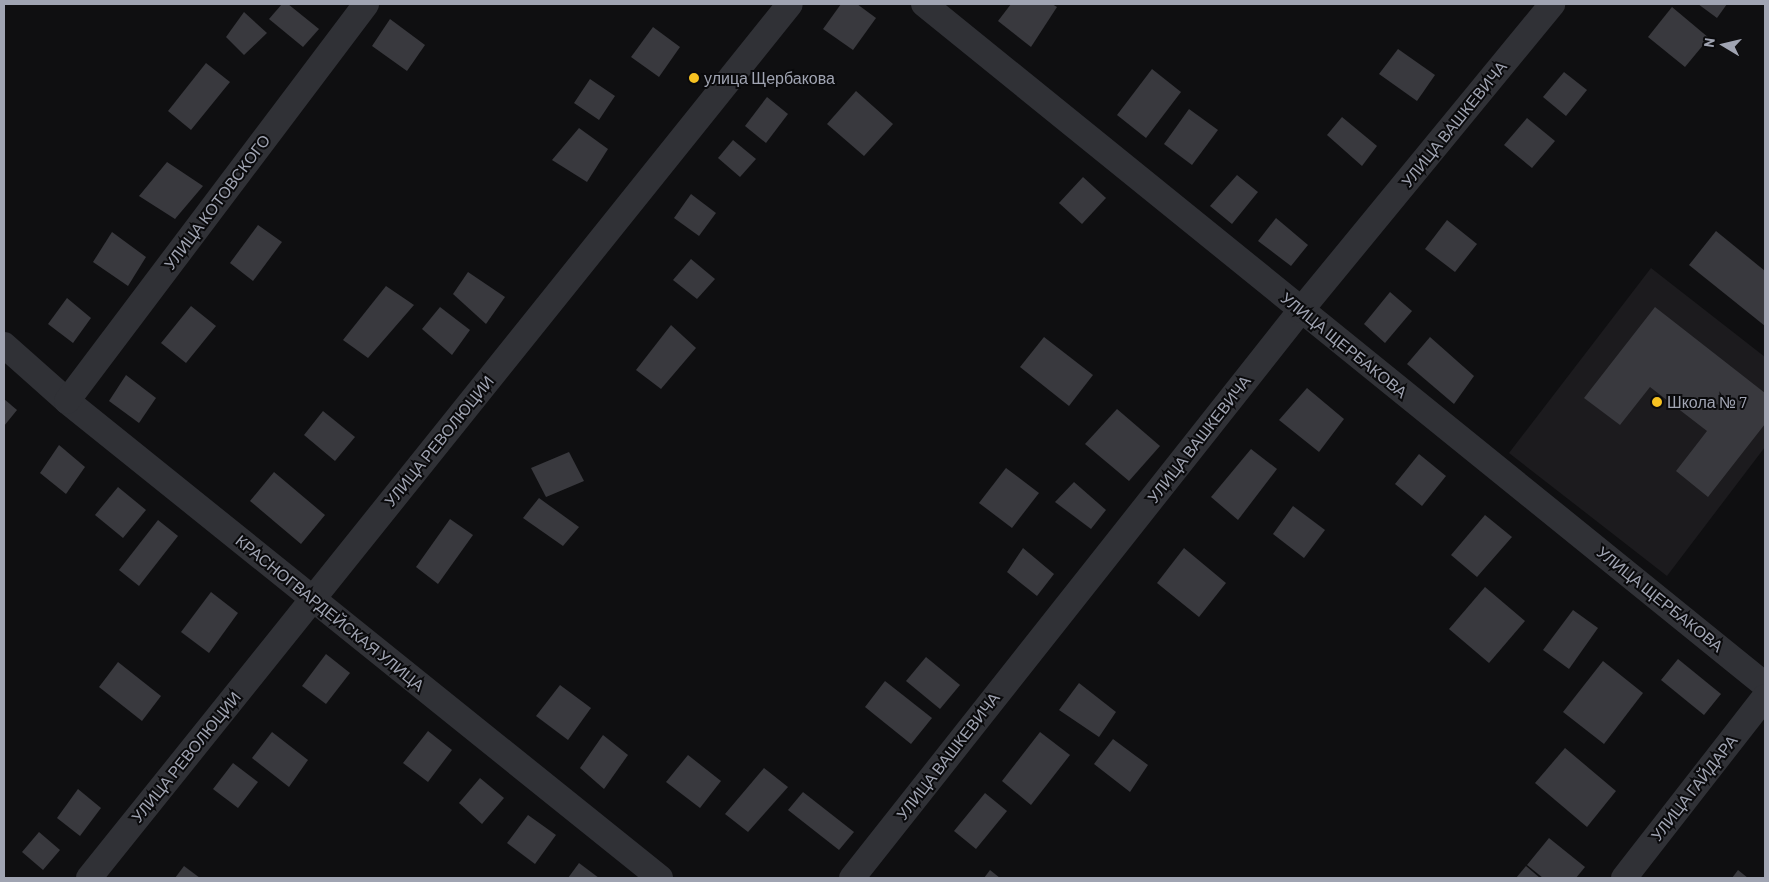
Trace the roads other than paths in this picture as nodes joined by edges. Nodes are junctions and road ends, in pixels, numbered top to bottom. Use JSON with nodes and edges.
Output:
{"nodes":[{"id":1,"x":366,"y":4,"type":"edge"},
{"id":2,"x":790,"y":4,"type":"edge"},
{"id":3,"x":924,"y":4,"type":"edge"},
{"id":4,"x":1552,"y":4,"type":"edge"},
{"id":5,"x":1301,"y":310,"type":"junction"},
{"id":6,"x":4,"y":345,"type":"edge"},
{"id":7,"x":67,"y":401,"type":"junction"},
{"id":8,"x":312,"y":599,"type":"junction"},
{"id":9,"x":1765,"y":684,"type":"edge"},
{"id":10,"x":1765,"y":697,"type":"edge"},
{"id":11,"x":89,"y":878,"type":"edge"},
{"id":12,"x":660,"y":878,"type":"edge"},
{"id":13,"x":852,"y":878,"type":"edge"},
{"id":14,"x":1624,"y":878,"type":"edge"}],
"edges":[{"from":1,"to":7,"type":"street","name":"УЛИЦА КОТОВСКОГО"},
{"from":2,"to":8,"type":"street","name":"УЛИЦА РЕВОЛЮЦИИ"},
{"from":3,"to":5,"type":"street","name":"УЛИЦА ЩЕРБАКОВА"},
{"from":4,"to":5,"type":"street","name":"УЛИЦА ВАШКЕВИЧА"},
{"from":5,"to":9,"type":"street","name":"УЛИЦА ЩЕРБАКОВА"},
{"from":5,"to":13,"type":"street","name":"УЛИЦА ВАШКЕВИЧА"},
{"from":6,"to":7,"type":"street","name":"КРАСНОГВАРДЕЙСКАЯ УЛИЦА"},
{"from":7,"to":8,"type":"street","name":"КРАСНОГВАРДЕЙСКАЯ УЛИЦА"},
{"from":8,"to":11,"type":"street","name":"УЛИЦА РЕВОЛЮЦИИ"},
{"from":8,"to":12,"type":"street","name":"КРАСНОГВАРДЕЙСКАЯ УЛИЦА"},
{"from":10,"to":14,"type":"street","name":"УЛИЦА ГАЙДАРА"}]}
